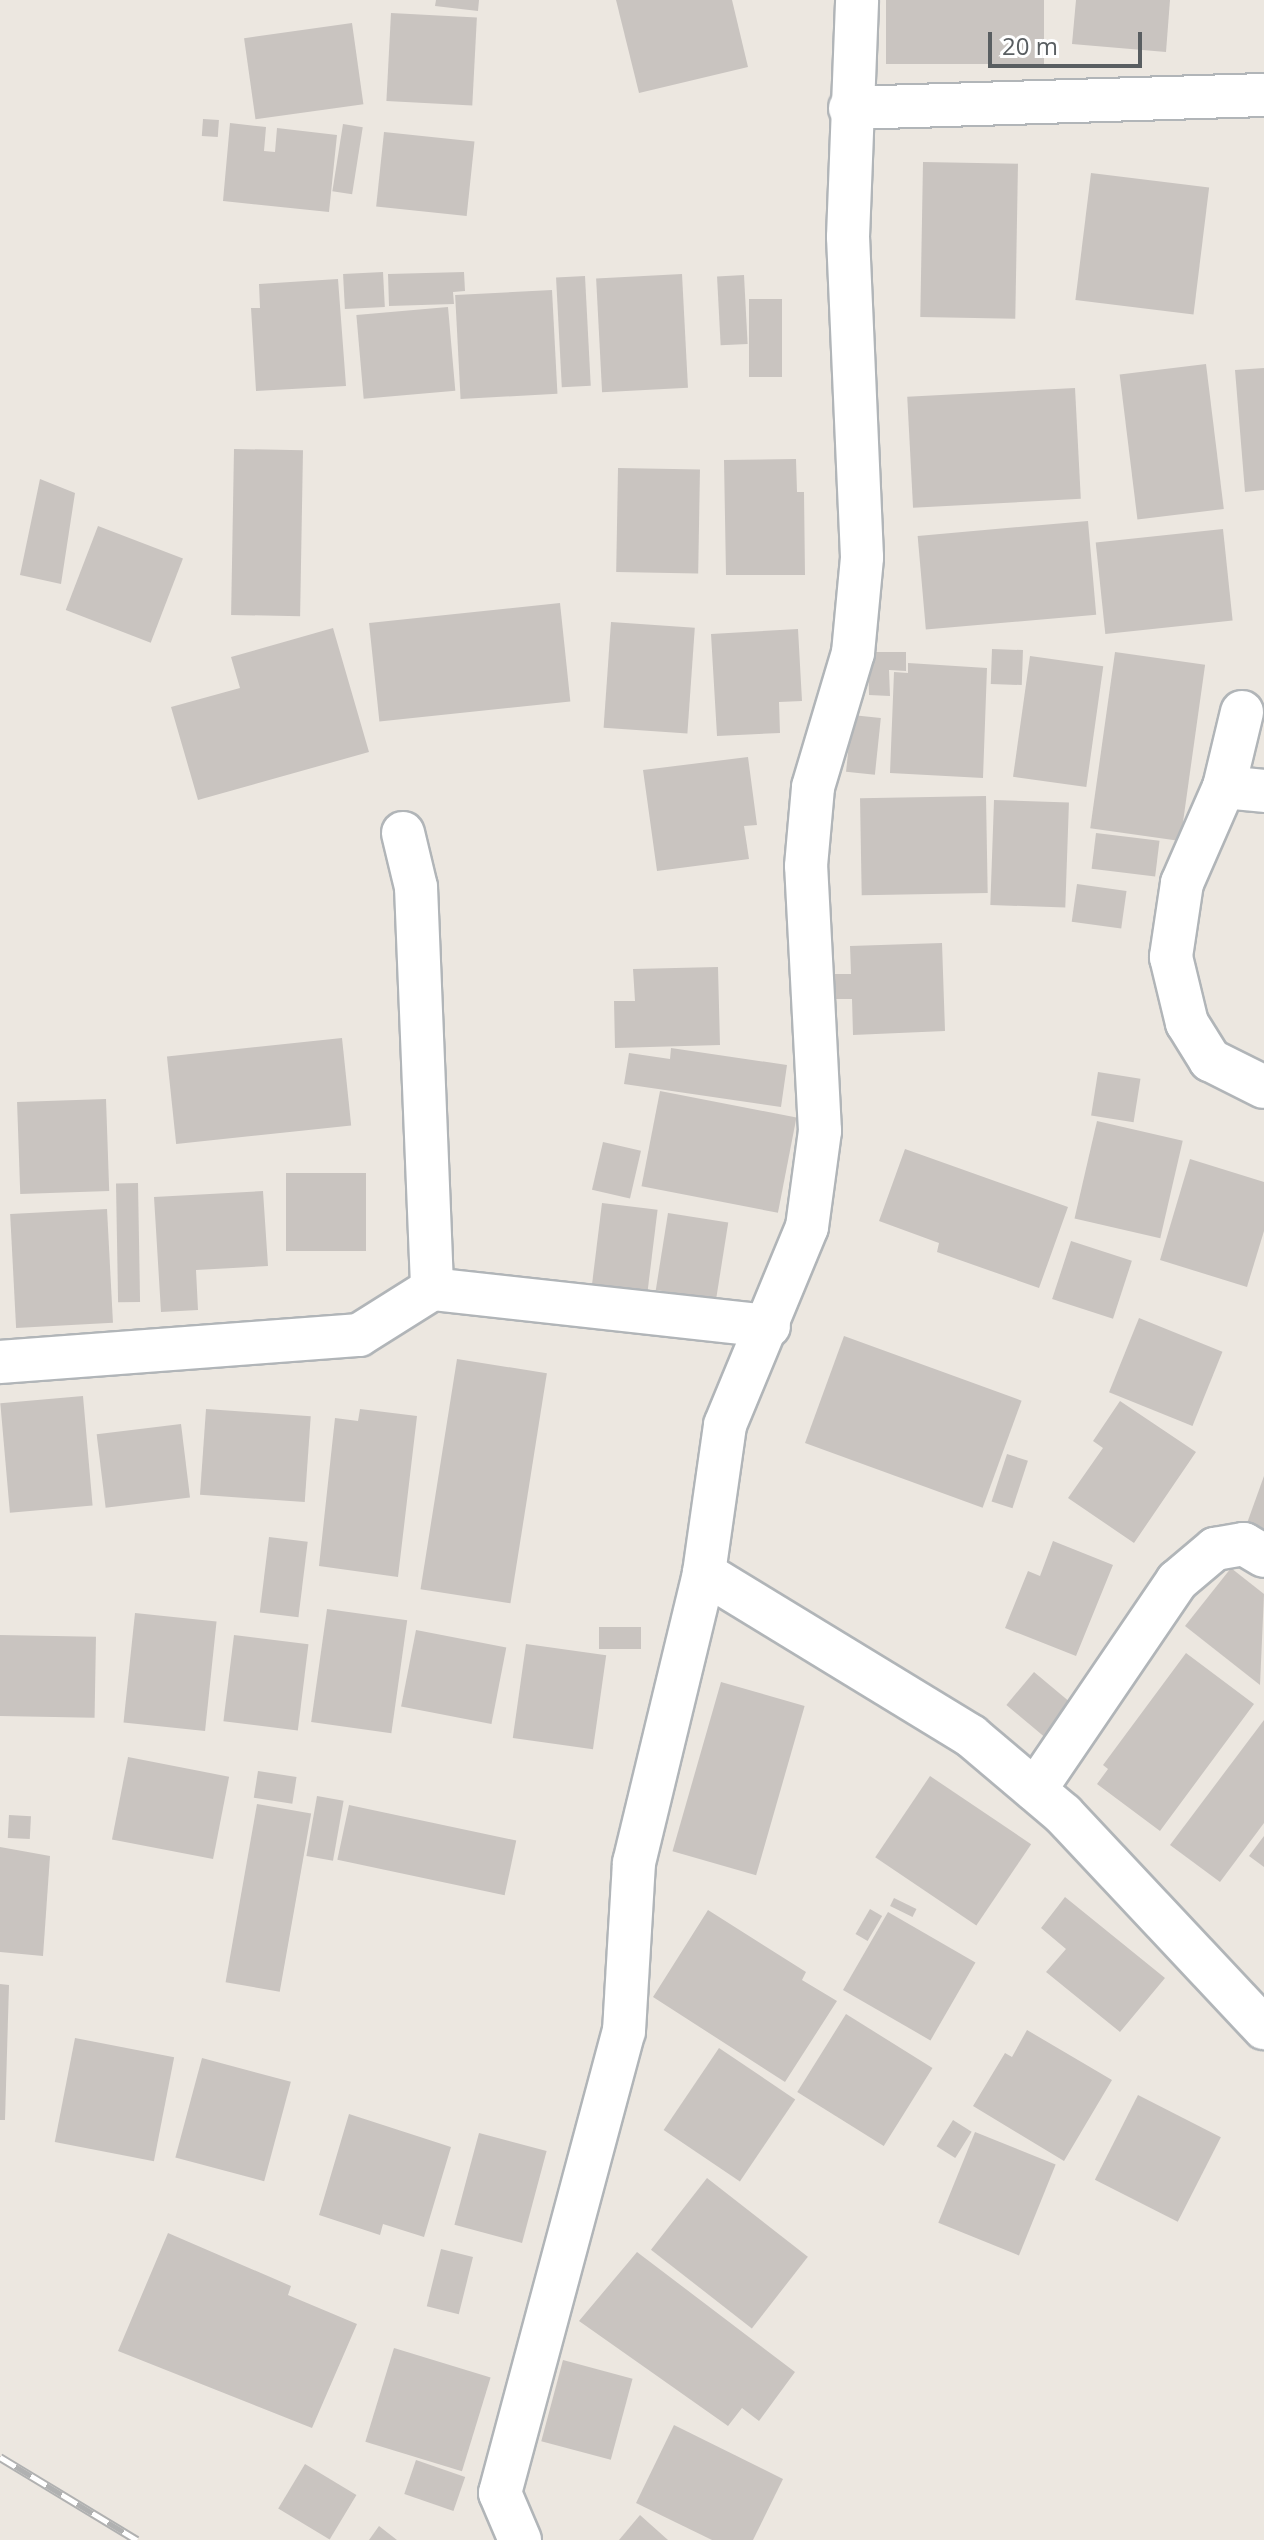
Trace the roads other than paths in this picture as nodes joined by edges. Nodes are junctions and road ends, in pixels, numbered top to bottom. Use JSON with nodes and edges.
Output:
{"nodes":[{"id":1,"x":857,"y":0,"type":"edge"},
{"id":2,"x":1264,"y":95,"type":"edge"},
{"id":3,"x":850,"y":108,"type":"junction"},
{"id":4,"x":1242,"y":712,"type":"dead end"},
{"id":5,"x":1244,"y":789,"type":"edge"},
{"id":6,"x":403,"y":833,"type":"dead end"},
{"id":7,"x":1264,"y":1087,"type":"edge"},
{"id":8,"x":432,"y":1289,"type":"junction"},
{"id":9,"x":769,"y":1326,"type":"junction"},
{"id":10,"x":0,"y":1362,"type":"edge"},
{"id":11,"x":1264,"y":1556,"type":"edge"},
{"id":12,"x":704,"y":1573,"type":"junction"},
{"id":13,"x":1035,"y":1790,"type":"junction"},
{"id":14,"x":1264,"y":2028,"type":"edge"},
{"id":15,"x":520,"y":2540,"type":"edge"}],
"edges":[{"from":1,"to":3,"type":"street"},
{"from":2,"to":3,"type":"street"},
{"from":3,"to":9,"type":"street"},
{"from":4,"to":5,"type":"street"},
{"from":5,"to":7,"type":"street"},
{"from":6,"to":8,"type":"street"},
{"from":8,"to":9,"type":"street"},
{"from":8,"to":10,"type":"street"},
{"from":9,"to":12,"type":"street"},
{"from":11,"to":13,"type":"street"},
{"from":12,"to":13,"type":"street"},
{"from":12,"to":15,"type":"street"},
{"from":13,"to":14,"type":"street"}]}
